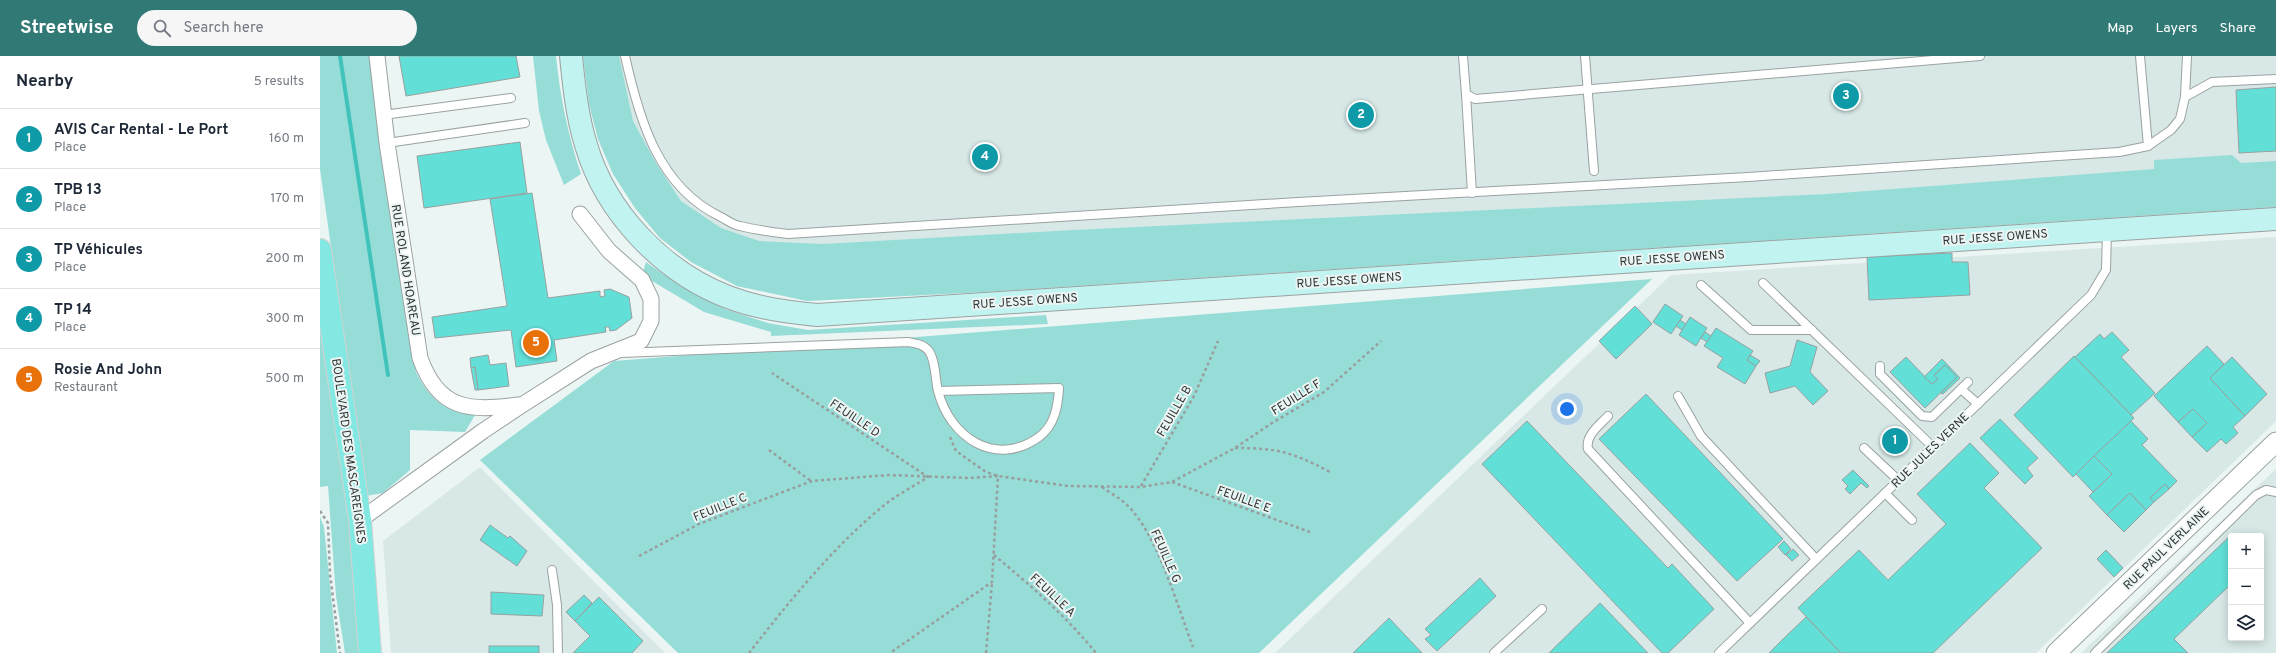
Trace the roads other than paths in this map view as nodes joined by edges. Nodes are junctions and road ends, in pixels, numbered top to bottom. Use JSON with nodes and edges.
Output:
{"nodes":[{"id":1,"x":377,"y":56,"type":"edge"},
{"id":2,"x":571,"y":56,"type":"edge"},
{"id":3,"x":625,"y":56,"type":"edge"},
{"id":4,"x":1463,"y":56,"type":"edge"},
{"id":5,"x":1586,"y":56,"type":"edge"},
{"id":6,"x":1980,"y":56,"type":"edge"},
{"id":7,"x":2140,"y":56,"type":"edge"},
{"id":8,"x":2187,"y":56,"type":"edge"},
{"id":9,"x":2276,"y":79,"type":"edge"},
{"id":10,"x":1588,"y":89,"type":"junction"},
{"id":11,"x":1466,"y":94,"type":"junction"},
{"id":12,"x":2185,"y":97,"type":"junction"},
{"id":13,"x":511,"y":98,"type":"dead end"},
{"id":14,"x":383,"y":115,"type":"junction"},
{"id":15,"x":525,"y":123,"type":"dead end"},
{"id":16,"x":387,"y":143,"type":"junction"},
{"id":17,"x":2148,"y":146,"type":"junction"},
{"id":18,"x":1594,"y":171,"type":"dead end"},
{"id":19,"x":1472,"y":193,"type":"junction"},
{"id":20,"x":580,"y":214,"type":"dead end"},
{"id":21,"x":2276,"y":219,"type":"edge"},
{"id":22,"x":2108,"y":230,"type":"junction"},
{"id":23,"x":320,"y":250,"type":"edge"},
{"id":24,"x":1763,"y":283,"type":"dead end"},
{"id":25,"x":1701,"y":285,"type":"dead end"},
{"id":26,"x":1812,"y":330,"type":"junction"},
{"id":27,"x":612,"y":354,"type":"junction"},
{"id":28,"x":1880,"y":366,"type":"dead end"},
{"id":29,"x":1968,"y":382,"type":"dead end"},
{"id":30,"x":1961,"y":389,"type":"junction"},
{"id":31,"x":938,"y":391,"type":"junction"},
{"id":32,"x":1678,"y":396,"type":"dead end"},
{"id":33,"x":1978,"y":404,"type":"junction"},
{"id":34,"x":522,"y":405,"type":"junction"},
{"id":35,"x":1608,"y":416,"type":"dead end"},
{"id":36,"x":2276,"y":442,"type":"edge"},
{"id":37,"x":1933,"y":447,"type":"junction"},
{"id":38,"x":1864,"y":448,"type":"dead end"},
{"id":39,"x":1898,"y":480,"type":"junction"},
{"id":40,"x":2276,"y":492,"type":"edge"},
{"id":41,"x":1885,"y":493,"type":"junction"},
{"id":42,"x":360,"y":520,"type":"junction"},
{"id":43,"x":1912,"y":520,"type":"dead end"},
{"id":44,"x":1816,"y":560,"type":"junction"},
{"id":45,"x":552,"y":570,"type":"dead end"},
{"id":46,"x":1542,"y":609,"type":"dead end"},
{"id":47,"x":1750,"y":623,"type":"junction"},
{"id":48,"x":370,"y":653,"type":"edge"},
{"id":49,"x":558,"y":653,"type":"edge"},
{"id":50,"x":1494,"y":653,"type":"edge"},
{"id":51,"x":1719,"y":653,"type":"edge"},
{"id":52,"x":2056,"y":653,"type":"edge"},
{"id":53,"x":2095,"y":653,"type":"edge"}],
"edges":[{"from":1,"to":14,"type":"street","name":"RUE ROLAND HOAREAU"},
{"from":2,"to":22,"type":"main road","name":"RUE JESSE OWENS"},
{"from":3,"to":19,"type":"lane"},
{"from":4,"to":11,"type":"lane"},
{"from":5,"to":10,"type":"lane"},
{"from":6,"to":10,"type":"lane"},
{"from":7,"to":17,"type":"lane"},
{"from":8,"to":12,"type":"lane"},
{"from":9,"to":12,"type":"lane"},
{"from":10,"to":11,"type":"lane"},
{"from":10,"to":18,"type":"lane"},
{"from":11,"to":19,"type":"lane"},
{"from":12,"to":17,"type":"lane"},
{"from":13,"to":14,"type":"lane"},
{"from":14,"to":16,"type":"street","name":"RUE ROLAND HOAREAU"},
{"from":15,"to":16,"type":"lane"},
{"from":16,"to":34,"type":"street","name":"RUE ROLAND HOAREAU"},
{"from":17,"to":19,"type":"lane"},
{"from":20,"to":27,"type":"street"},
{"from":21,"to":22,"type":"main road","name":"RUE JESSE OWENS"},
{"from":22,"to":33,"type":"lane","name":"RUE JULES VERNE"},
{"from":23,"to":42,"type":"main road","name":"BOULEVARD DES MASCAREIGNES"},
{"from":24,"to":26,"type":"lane"},
{"from":25,"to":26,"type":"lane"},
{"from":26,"to":37,"type":"lane"},
{"from":27,"to":31,"type":"lane"},
{"from":27,"to":34,"type":"street"},
{"from":28,"to":30,"type":"lane"},
{"from":29,"to":30,"type":"lane"},
{"from":30,"to":33,"type":"lane"},
{"from":31,"to":31,"type":"lane"},
{"from":32,"to":44,"type":"lane"},
{"from":33,"to":37,"type":"lane","name":"RUE JULES VERNE"},
{"from":34,"to":42,"type":"street"},
{"from":35,"to":47,"type":"lane"},
{"from":36,"to":52,"type":"street","name":"RUE PAUL VERLAINE"},
{"from":37,"to":39,"type":"lane","name":"RUE JULES VERNE"},
{"from":38,"to":39,"type":"lane"},
{"from":39,"to":41,"type":"lane","name":"RUE JULES VERNE"},
{"from":40,"to":53,"type":"lane"},
{"from":41,"to":43,"type":"lane"},
{"from":41,"to":44,"type":"lane","name":"RUE JULES VERNE"},
{"from":42,"to":48,"type":"main road","name":"BOULEVARD DES MASCAREIGNES"},
{"from":44,"to":47,"type":"lane","name":"RUE JULES VERNE"},
{"from":45,"to":49,"type":"lane"},
{"from":46,"to":50,"type":"lane"},
{"from":47,"to":51,"type":"lane","name":"RUE JULES VERNE"}]}
